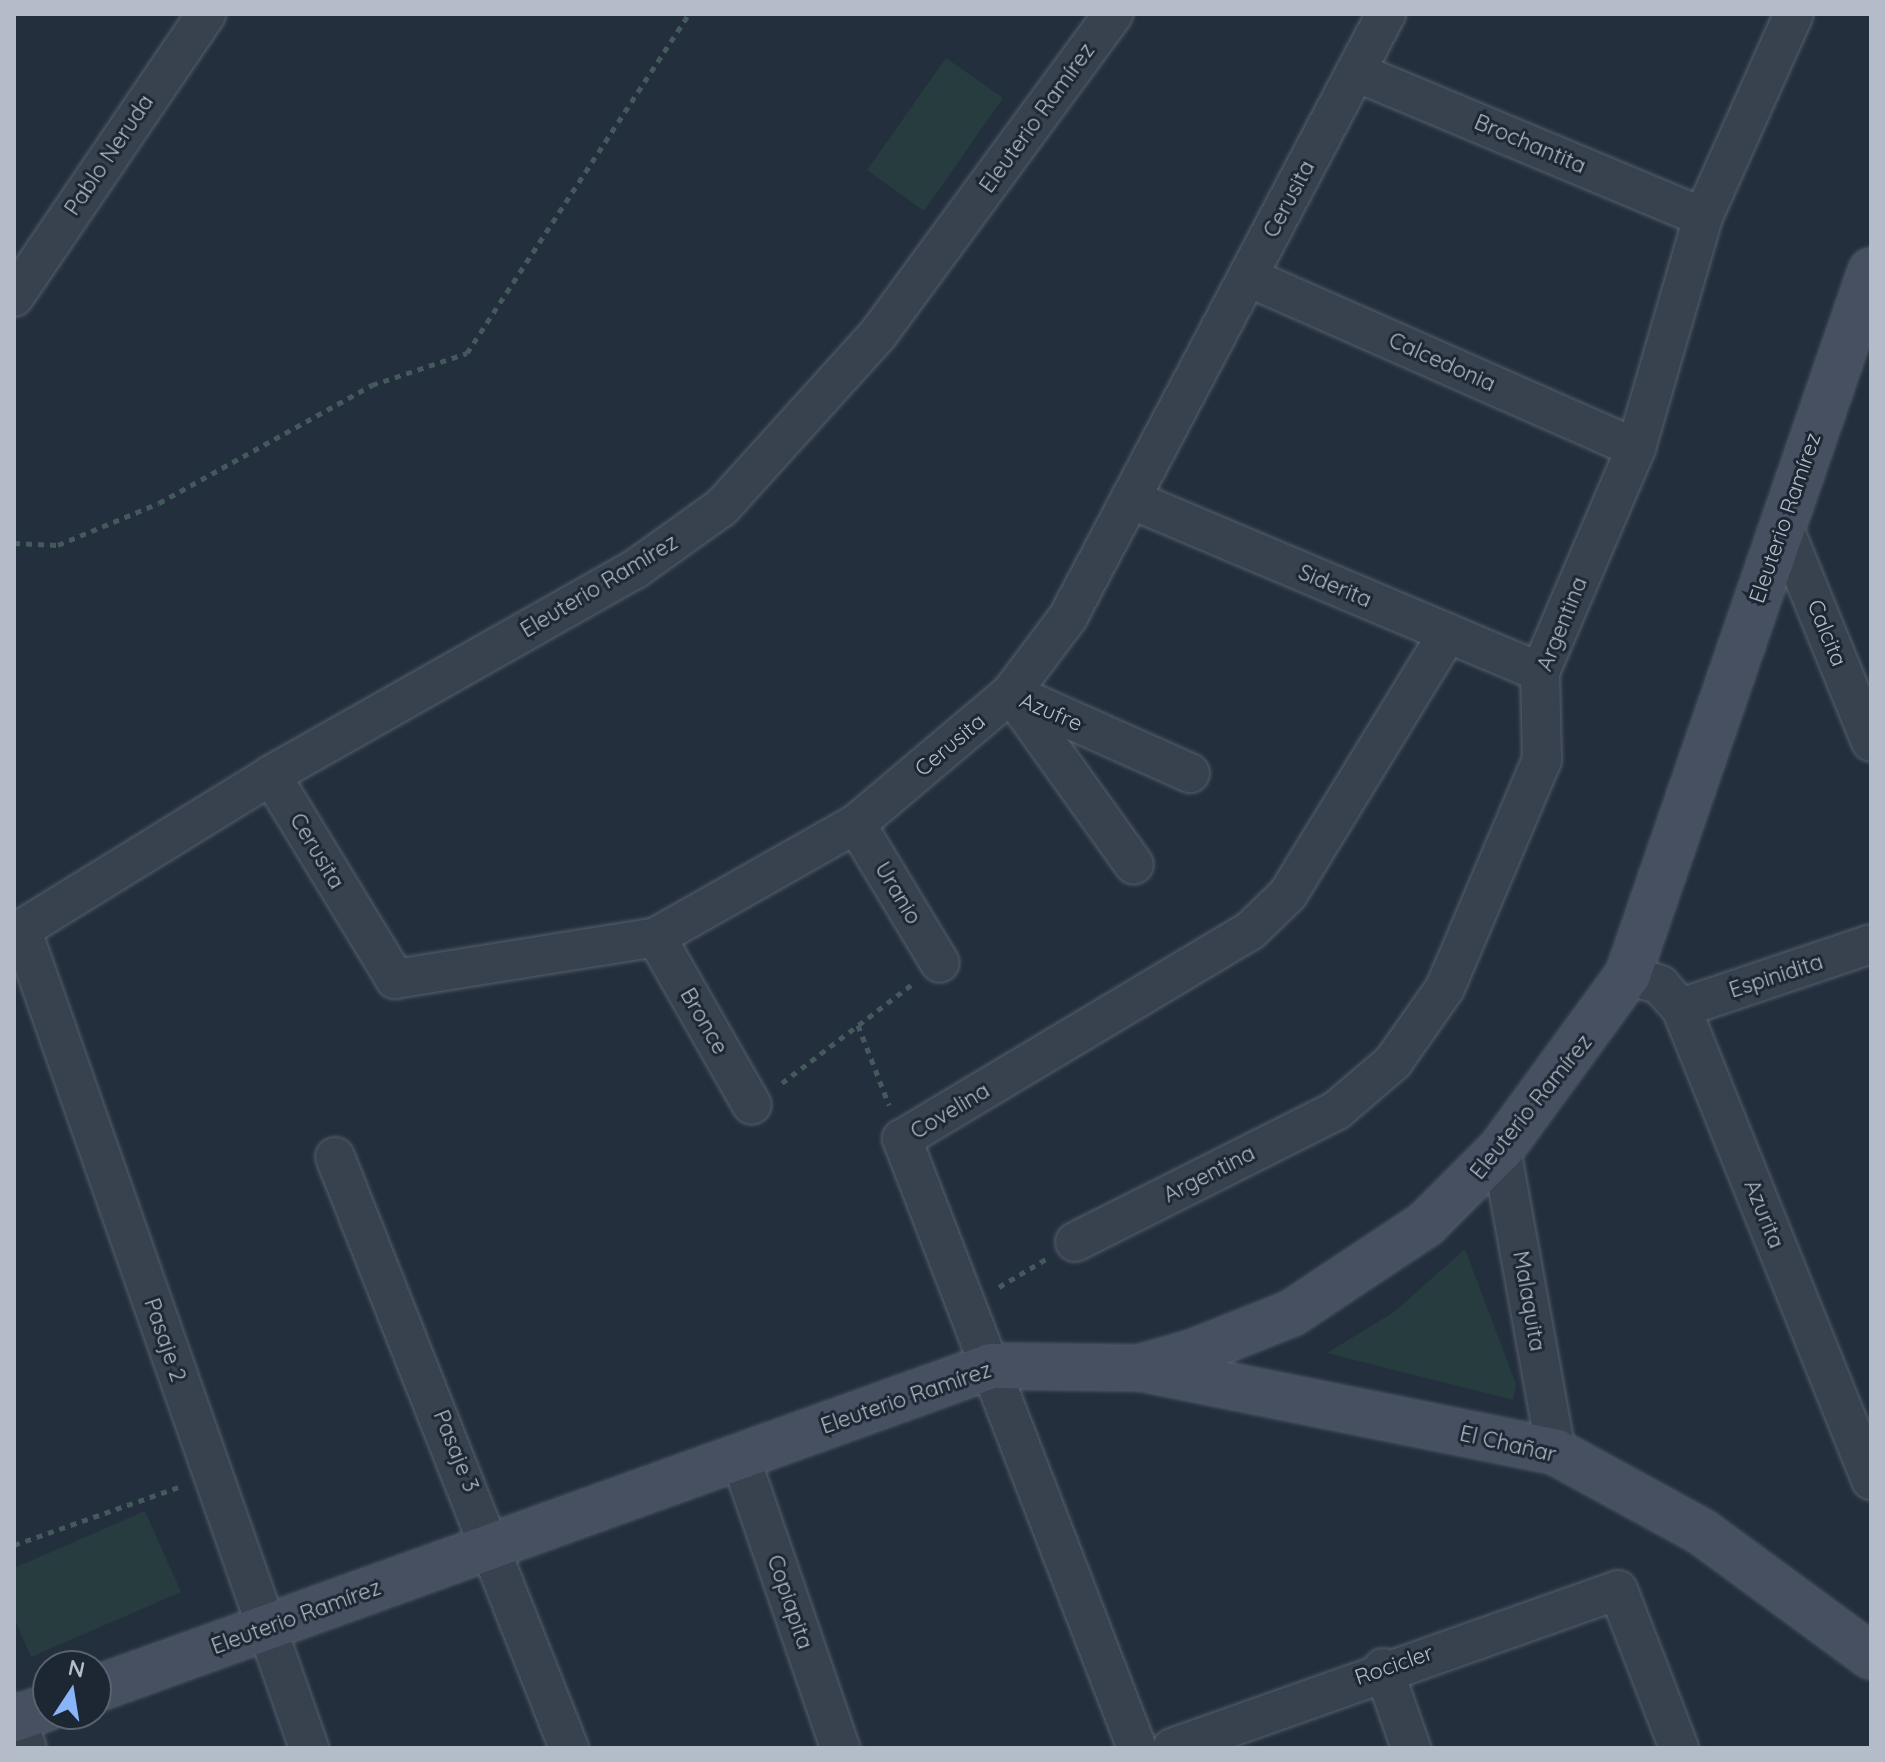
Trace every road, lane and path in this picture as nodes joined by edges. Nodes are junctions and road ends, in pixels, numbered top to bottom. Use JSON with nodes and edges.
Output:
{"nodes":[{"id":1,"x":206,"y":14,"type":"edge"},
{"id":2,"x":689,"y":14,"type":"edge"},
{"id":3,"x":1113,"y":14,"type":"edge"},
{"id":4,"x":1386,"y":14,"type":"edge"},
{"id":5,"x":1794,"y":14,"type":"edge"},
{"id":6,"x":1356,"y":72,"type":"junction"},
{"id":7,"x":1703,"y":217,"type":"junction"},
{"id":8,"x":1871,"y":271,"type":"edge"},
{"id":9,"x":1248,"y":277,"type":"junction"},
{"id":10,"x":14,"y":297,"type":"edge"},
{"id":11,"x":1636,"y":448,"type":"junction"},
{"id":12,"x":1130,"y":499,"type":"junction"},
{"id":13,"x":1782,"y":524,"type":"junction"},
{"id":14,"x":14,"y":543,"type":"edge"},
{"id":15,"x":1448,"y":633,"type":"junction"},
{"id":16,"x":1540,"y":672,"type":"junction"},
{"id":17,"x":1011,"y":693,"type":"junction"},
{"id":18,"x":1871,"y":742,"type":"edge"},
{"id":19,"x":1190,"y":773,"type":"dead end"},
{"id":20,"x":271,"y":775,"type":"junction"},
{"id":21,"x":856,"y":824,"type":"junction"},
{"id":22,"x":1134,"y":865,"type":"dead end"},
{"id":23,"x":18,"y":932,"type":"edge"},
{"id":24,"x":656,"y":937,"type":"junction"},
{"id":25,"x":1871,"y":944,"type":"edge"},
{"id":26,"x":940,"y":963,"type":"joint"},
{"id":27,"x":1628,"y":975,"type":"junction"},
{"id":28,"x":1681,"y":1008,"type":"junction"},
{"id":29,"x":858,"y":1025,"type":"junction"},
{"id":30,"x":752,"y":1105,"type":"joint"},
{"id":31,"x":902,"y":1139,"type":"junction"},
{"id":32,"x":1501,"y":1149,"type":"junction"},
{"id":33,"x":335,"y":1157,"type":"dead end"},
{"id":34,"x":1075,"y":1242,"type":"joint"},
{"id":35,"x":967,"y":1306,"type":"junction"},
{"id":36,"x":991,"y":1366,"type":"junction"},
{"id":37,"x":1139,"y":1368,"type":"junction"},
{"id":38,"x":1556,"y":1452,"type":"junction"},
{"id":39,"x":740,"y":1457,"type":"junction"},
{"id":40,"x":212,"y":1475,"type":"junction"},
{"id":41,"x":1871,"y":1480,"type":"edge"},
{"id":42,"x":14,"y":1545,"type":"edge"},
{"id":43,"x":494,"y":1546,"type":"junction"},
{"id":44,"x":266,"y":1628,"type":"junction"},
{"id":45,"x":1871,"y":1656,"type":"edge"},
{"id":46,"x":1383,"y":1668,"type":"junction"},
{"id":47,"x":112,"y":1683,"type":"edge"},
{"id":48,"x":309,"y":1748,"type":"edge"},
{"id":49,"x":569,"y":1748,"type":"edge"},
{"id":50,"x":840,"y":1748,"type":"edge"},
{"id":51,"x":1137,"y":1748,"type":"edge"},
{"id":52,"x":1172,"y":1748,"type":"edge"},
{"id":53,"x":1411,"y":1748,"type":"edge"},
{"id":54,"x":1679,"y":1748,"type":"edge"}],
"edges":[{"from":1,"to":10,"type":"street","name":"Pablo Neruda"},
{"from":2,"to":14,"type":"path"},
{"from":3,"to":20,"type":"street","name":"Eleuterio Ramírez"},
{"from":4,"to":6,"type":"street","name":"Cerusita"},
{"from":5,"to":7,"type":"street","name":"Argentina"},
{"from":6,"to":7,"type":"street","name":"Brochantita"},
{"from":6,"to":9,"type":"street","name":"Cerusita"},
{"from":7,"to":11,"type":"street","name":"Argentina"},
{"from":8,"to":13,"type":"street","name":"Eleuterio Ramírez"},
{"from":9,"to":11,"type":"street","name":"Calcedonia"},
{"from":9,"to":12,"type":"street","name":"Cerusita"},
{"from":11,"to":16,"type":"street","name":"Argentina"},
{"from":12,"to":15,"type":"street","name":"Siderita"},
{"from":12,"to":17,"type":"street","name":"Cerusita"},
{"from":13,"to":18,"type":"street","name":"Calcita"},
{"from":13,"to":27,"type":"street","name":"Eleuterio Ramírez"},
{"from":15,"to":16,"type":"street","name":"Siderita"},
{"from":15,"to":31,"type":"street","name":"Covelina"},
{"from":16,"to":34,"type":"street","name":"Argentina"},
{"from":17,"to":19,"type":"street","name":"Azufre"},
{"from":17,"to":21,"type":"street","name":"Cerusita"},
{"from":17,"to":22,"type":"street","name":"Azufre"},
{"from":20,"to":23,"type":"street","name":"Eleuterio Ramírez"},
{"from":20,"to":24,"type":"street","name":"Cerusita"},
{"from":21,"to":24,"type":"street","name":"Cerusita"},
{"from":21,"to":26,"type":"street","name":"Uranio"},
{"from":23,"to":40,"type":"street","name":"Pasaje 2"},
{"from":24,"to":30,"type":"street","name":"Bronce"},
{"from":25,"to":28,"type":"street","name":"Espinidita"},
{"from":26,"to":29,"type":"path"},
{"from":27,"to":28,"type":"street","name":"Azurita"},
{"from":27,"to":32,"type":"street","name":"Eleuterio Ramírez"},
{"from":28,"to":41,"type":"street","name":"Azurita"},
{"from":29,"to":30,"type":"path"},
{"from":29,"to":31,"type":"path"},
{"from":31,"to":35,"type":"street","name":"Covelina"},
{"from":32,"to":37,"type":"street","name":"Eleuterio Ramírez"},
{"from":32,"to":38,"type":"street","name":"Malaquita"},
{"from":33,"to":43,"type":"street","name":"Pasaje 3"},
{"from":34,"to":35,"type":"path"},
{"from":35,"to":36,"type":"street","name":"Covelina"},
{"from":36,"to":37,"type":"street","name":"Eleuterio Ramírez"},
{"from":36,"to":39,"type":"street","name":"Eleuterio Ramírez"},
{"from":36,"to":51,"type":"street","name":"Covelina"},
{"from":37,"to":38,"type":"street","name":"El Chañar"},
{"from":38,"to":45,"type":"street","name":"El Chañar"},
{"from":39,"to":43,"type":"street","name":"Eleuterio Ramírez"},
{"from":39,"to":50,"type":"street","name":"Copiapita"},
{"from":40,"to":42,"type":"path"},
{"from":40,"to":44,"type":"street","name":"Pasaje 2"},
{"from":43,"to":44,"type":"street","name":"Eleuterio Ramírez"},
{"from":43,"to":49,"type":"street","name":"Pasaje 3"},
{"from":44,"to":47,"type":"street","name":"Eleuterio Ramírez"},
{"from":44,"to":48,"type":"street","name":"Pasaje 2"},
{"from":46,"to":52,"type":"street","name":"Rocicler"},
{"from":46,"to":53,"type":"street"},
{"from":46,"to":54,"type":"street","name":"Rocicler"}]}
